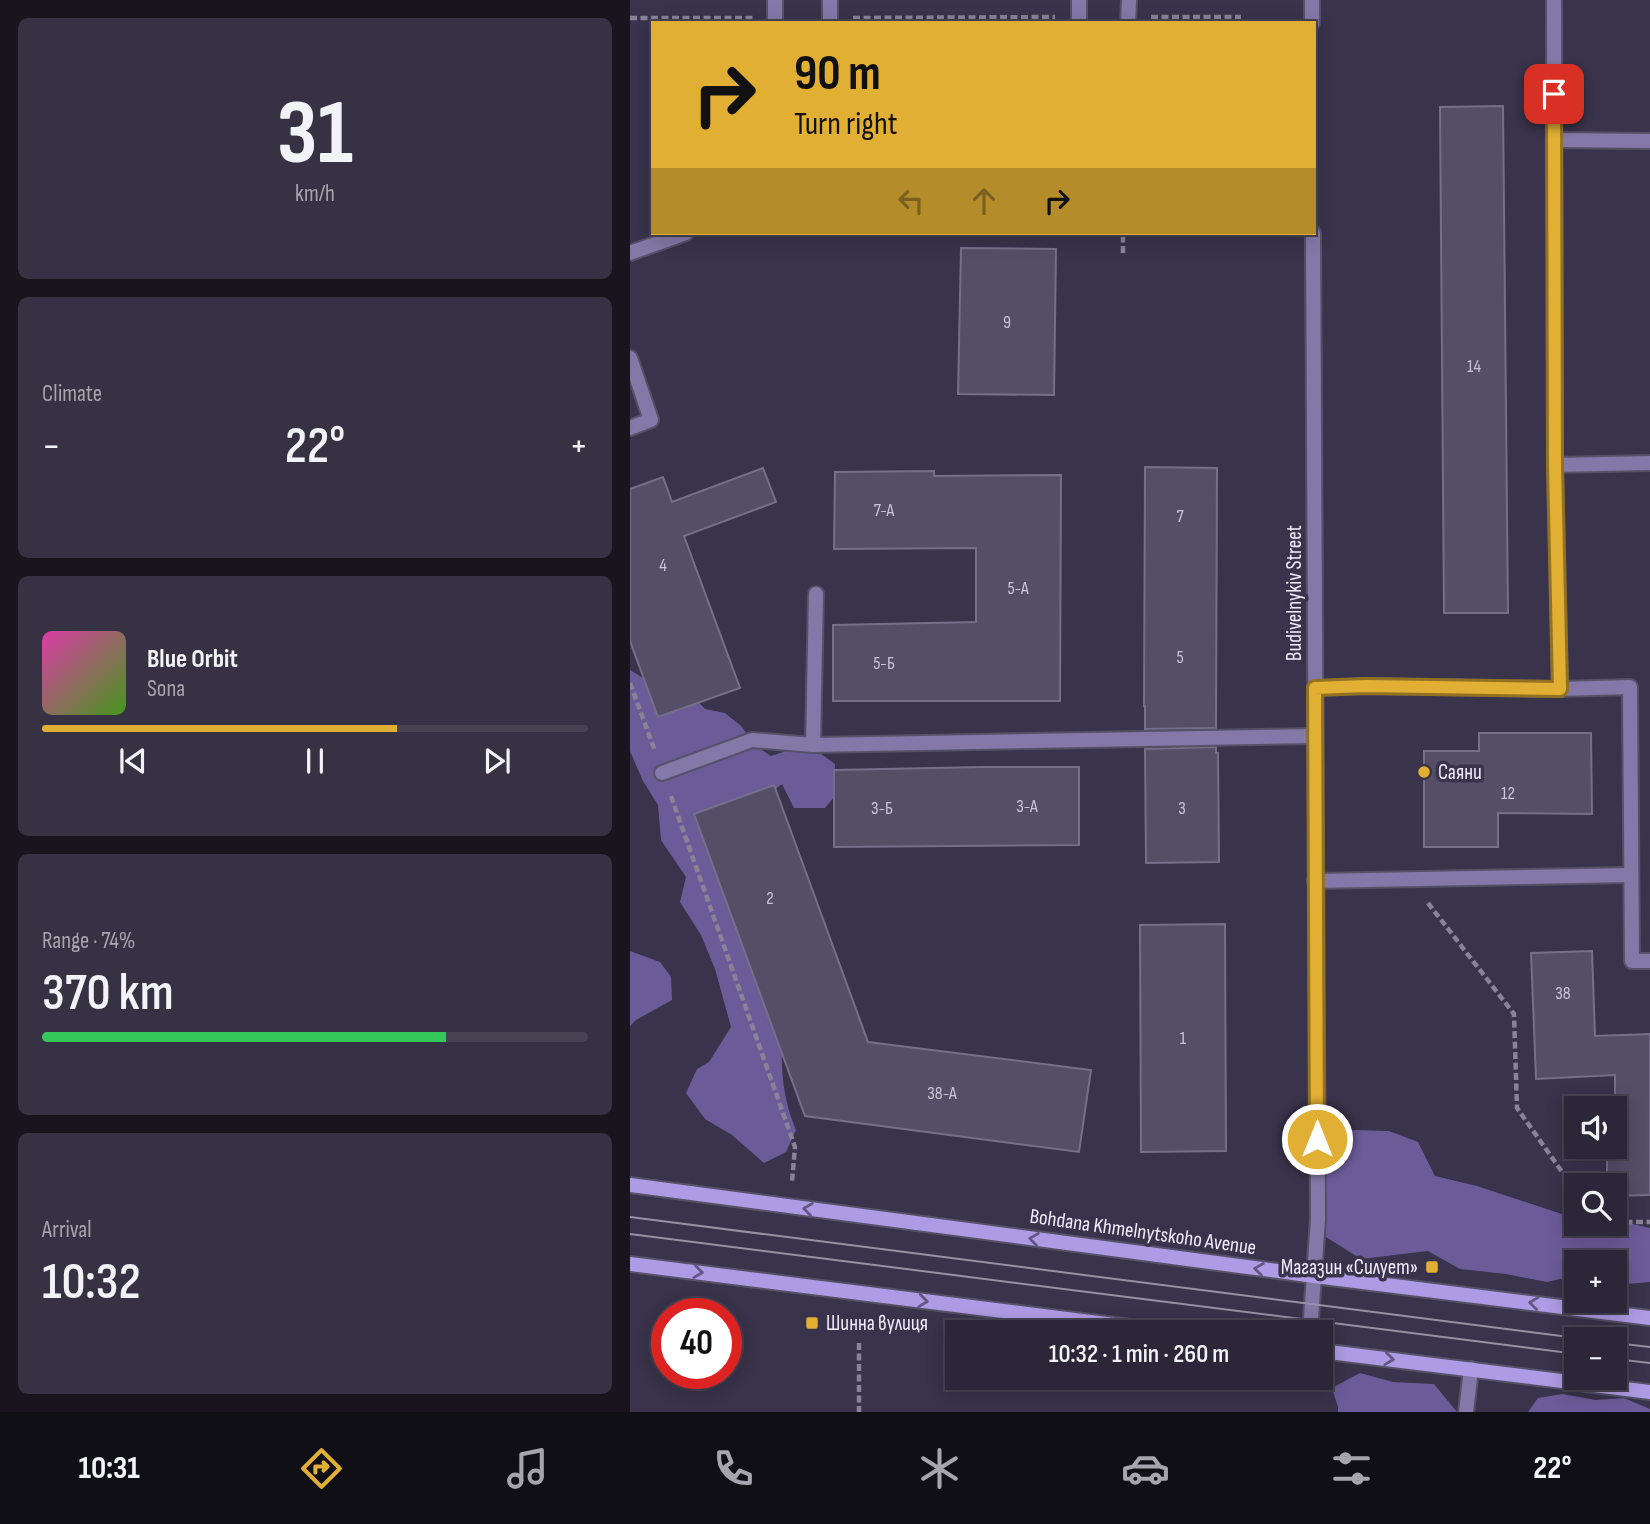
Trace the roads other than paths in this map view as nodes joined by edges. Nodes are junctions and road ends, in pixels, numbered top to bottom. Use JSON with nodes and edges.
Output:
{"nodes":[{"id":1,"x":775,"y":0,"type":"edge"},
{"id":2,"x":830,"y":0,"type":"edge"},
{"id":3,"x":1079,"y":0,"type":"edge"},
{"id":4,"x":1129,"y":0,"type":"edge"},
{"id":5,"x":1312,"y":0,"type":"edge"},
{"id":6,"x":1554,"y":0,"type":"edge"},
{"id":7,"x":775,"y":20,"type":"edge"},
{"id":8,"x":830,"y":20,"type":"edge"},
{"id":9,"x":1079,"y":20,"type":"edge"},
{"id":10,"x":1128,"y":20,"type":"edge"},
{"id":11,"x":1312,"y":21,"type":"edge"},
{"id":12,"x":1554,"y":140,"type":"junction"},
{"id":13,"x":1650,"y":141,"type":"edge"},
{"id":14,"x":680,"y":235,"type":"edge"},
{"id":15,"x":1313,"y":235,"type":"edge"},
{"id":16,"x":630,"y":253,"type":"edge"},
{"id":17,"x":630,"y":358,"type":"edge"},
{"id":18,"x":630,"y":428,"type":"edge"},
{"id":19,"x":1650,"y":463,"type":"edge"},
{"id":20,"x":1555,"y":466,"type":"junction"},
{"id":21,"x":816,"y":594,"type":"dead end"},
{"id":22,"x":1315,"y":688,"type":"junction"},
{"id":23,"x":1560,"y":689,"type":"junction"},
{"id":24,"x":1315,"y":736,"type":"junction"},
{"id":25,"x":813,"y":745,"type":"junction"},
{"id":26,"x":662,"y":773,"type":"road end"},
{"id":27,"x":1631,"y":875,"type":"junction"},
{"id":28,"x":1315,"y":881,"type":"junction"},
{"id":29,"x":1650,"y":961,"type":"edge"},
{"id":30,"x":630,"y":1185,"type":"edge"},
{"id":31,"x":630,"y":1264,"type":"edge"},
{"id":32,"x":1315,"y":1276,"type":"junction"},
{"id":33,"x":1650,"y":1318,"type":"edge"},
{"id":34,"x":1075,"y":1320,"type":"edge"},
{"id":35,"x":1311,"y":1320,"type":"edge"},
{"id":36,"x":1333,"y":1353,"type":"edge"},
{"id":37,"x":1471,"y":1370,"type":"junction"},
{"id":38,"x":1650,"y":1392,"type":"edge"},
{"id":39,"x":1466,"y":1412,"type":"edge"}],
"edges":[{"from":1,"to":7,"type":"street"},
{"from":2,"to":8,"type":"street"},
{"from":3,"to":9,"type":"street"},
{"from":4,"to":10,"type":"street"},
{"from":5,"to":11,"type":"street"},
{"from":6,"to":12,"type":"street"},
{"from":12,"to":13,"type":"street"},
{"from":12,"to":20,"type":"street"},
{"from":14,"to":16,"type":"street"},
{"from":15,"to":22,"type":"street","name":"Budivelnykiv Street"},
{"from":17,"to":18,"type":"street"},
{"from":19,"to":20,"type":"street"},
{"from":20,"to":23,"type":"street"},
{"from":21,"to":25,"type":"street"},
{"from":22,"to":23,"type":"street"},
{"from":22,"to":24,"type":"street","name":"Budivelnykiv Street"},
{"from":23,"to":27,"type":"street"},
{"from":24,"to":25,"type":"street"},
{"from":24,"to":28,"type":"street","name":"Budivelnykiv Street"},
{"from":25,"to":26,"type":"street"},
{"from":27,"to":28,"type":"street"},
{"from":27,"to":29,"type":"street"},
{"from":28,"to":32,"type":"street","name":"Budivelnykiv Street"},
{"from":32,"to":30,"type":"main road","name":"Bohdana Khmelnytskoho Avenue","one_way":true},
{"from":31,"to":34,"type":"main road","one_way":true},
{"from":33,"to":32,"type":"main road","name":"Bohdana Khmelnytskoho Avenue","one_way":true},
{"from":32,"to":35,"type":"street","name":"Budivelnykiv Street"},
{"from":36,"to":37,"type":"main road","one_way":true},
{"from":37,"to":38,"type":"main road"},
{"from":37,"to":39,"type":"street"}]}
